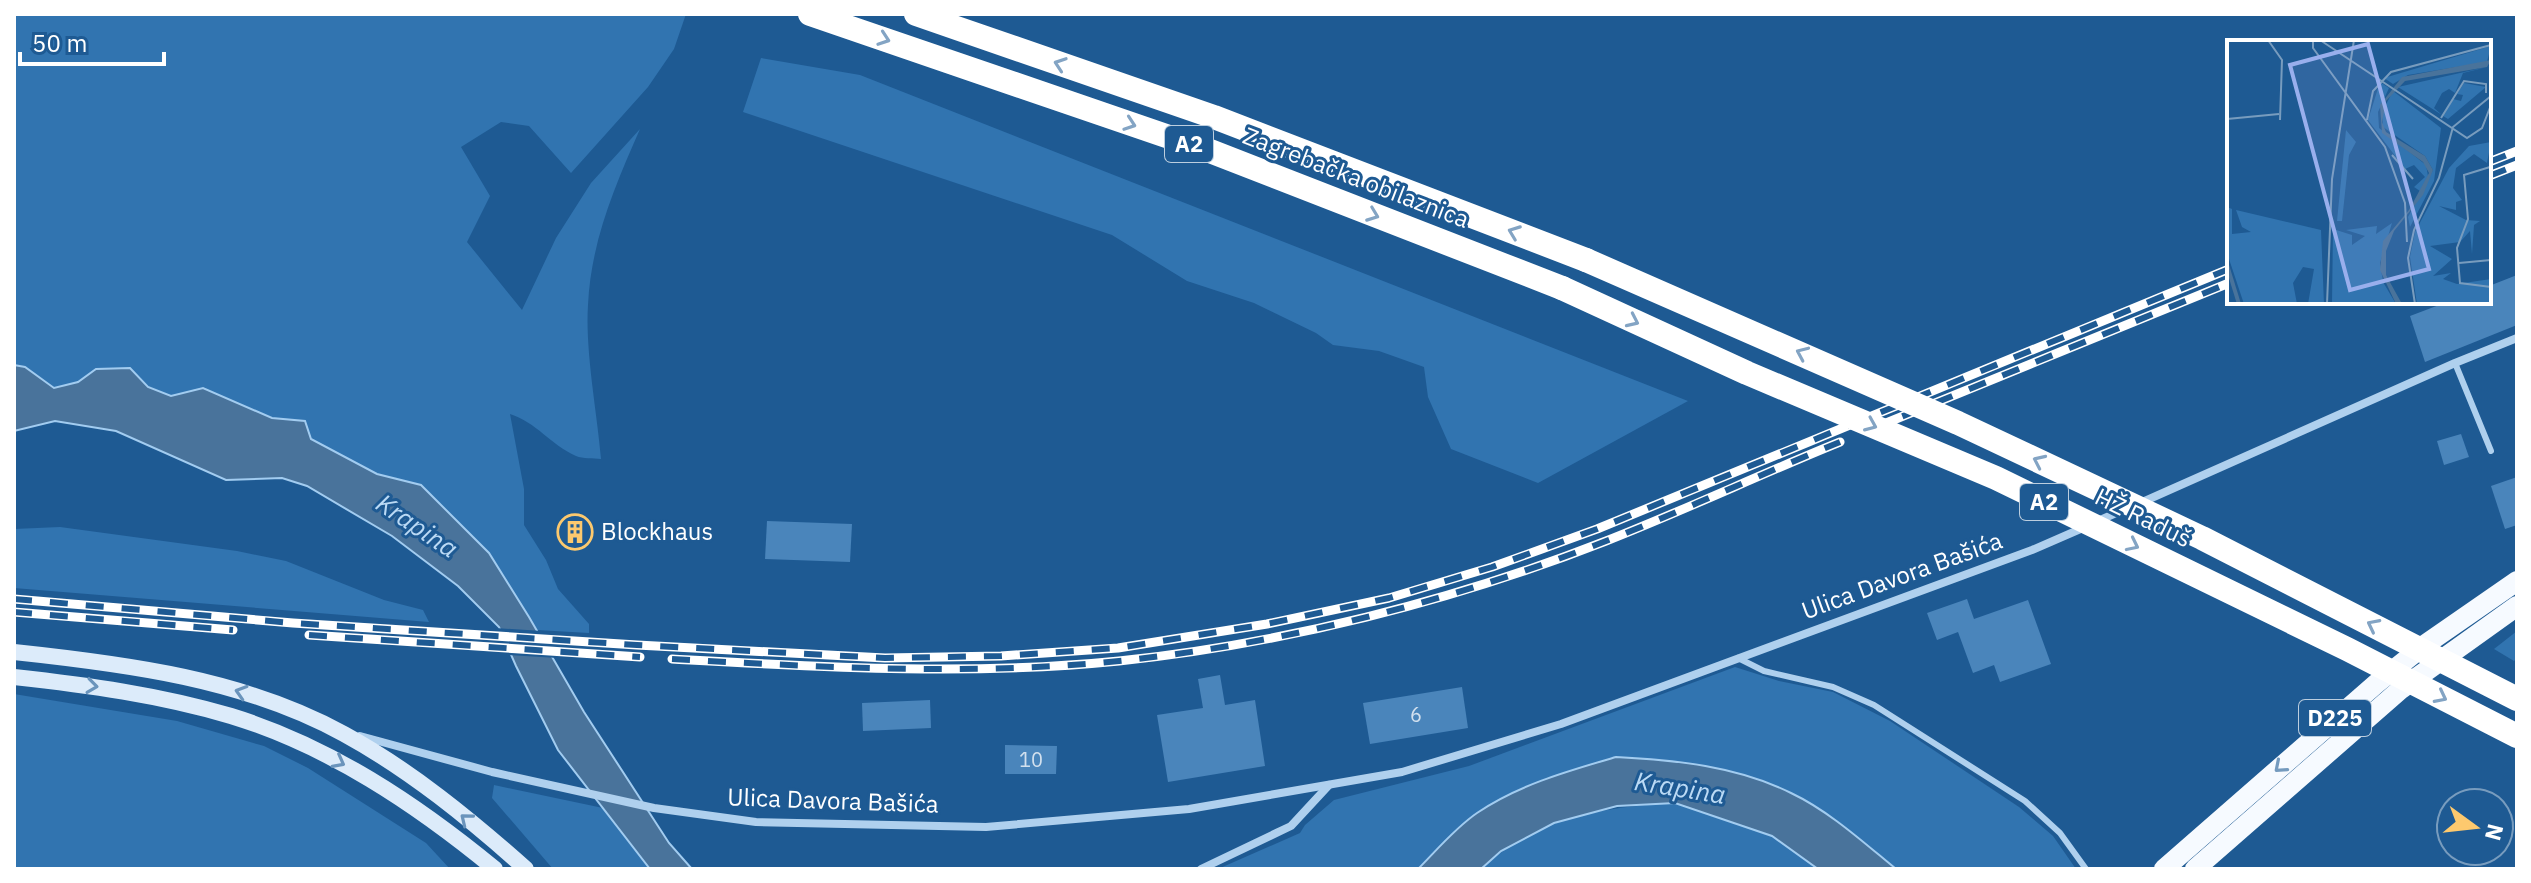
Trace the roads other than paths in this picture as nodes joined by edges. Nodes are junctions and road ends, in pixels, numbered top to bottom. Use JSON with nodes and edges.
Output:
{"nodes":[{"id":1,"x":810,"y":14,"type":"edge"},
{"id":2,"x":916,"y":14,"type":"edge"},
{"id":3,"x":1586,"y":260,"type":"joint"},
{"id":4,"x":1562,"y":288,"type":"joint"},
{"id":5,"x":2517,"y":338,"type":"edge"},
{"id":6,"x":2455,"y":363,"type":"junction"},
{"id":7,"x":2491,"y":451,"type":"dead end"},
{"id":8,"x":2517,"y":581,"type":"edge"},
{"id":9,"x":2517,"y":606,"type":"edge"},
{"id":10,"x":14,"y":652,"type":"edge"},
{"id":11,"x":1738,"y":658,"type":"junction"},
{"id":12,"x":14,"y":677,"type":"edge"},
{"id":13,"x":2517,"y":699,"type":"edge"},
{"id":14,"x":343,"y":733,"type":"junction"},
{"id":15,"x":2517,"y":736,"type":"edge"},
{"id":16,"x":1329,"y":785,"type":"junction"},
{"id":17,"x":495,"y":869,"type":"edge"},
{"id":18,"x":526,"y":869,"type":"edge"},
{"id":19,"x":1201,"y":869,"type":"edge"},
{"id":20,"x":2086,"y":869,"type":"edge"},
{"id":21,"x":2164,"y":869,"type":"edge"},
{"id":22,"x":2195,"y":869,"type":"edge"}],
"edges":[{"from":1,"to":4,"type":"highway","name":"Zagrebačka obilaznica","number":"A2","one_way":true},
{"from":3,"to":2,"type":"highway","name":"Zagrebačka obilaznica","number":"A2","one_way":true},
{"from":13,"to":3,"type":"highway","name":"HŽ Raduš","number":"A2","one_way":true,"bridge":true},
{"from":4,"to":15,"type":"highway","name":"HŽ Raduš","number":"A2","one_way":true,"bridge":true},
{"from":5,"to":6,"type":"street","name":"Ulica Davora Bašića"},
{"from":6,"to":7,"type":"lane"},
{"from":6,"to":11,"type":"street","name":"Ulica Davora Bašića"},
{"from":8,"to":21,"type":"main road","number":"D225","one_way":true},
{"from":9,"to":22,"type":"main road","number":"D225"},
{"from":14,"to":10,"type":"main road","one_way":true},
{"from":11,"to":16,"type":"street","name":"Ulica Davora Bašića"},
{"from":11,"to":20,"type":"lane"},
{"from":12,"to":17,"type":"main road","one_way":true},
{"from":14,"to":16,"type":"street","name":"Ulica Davora Bašića"},
{"from":18,"to":14,"type":"main road","one_way":true},
{"from":16,"to":19,"type":"street"}]}
